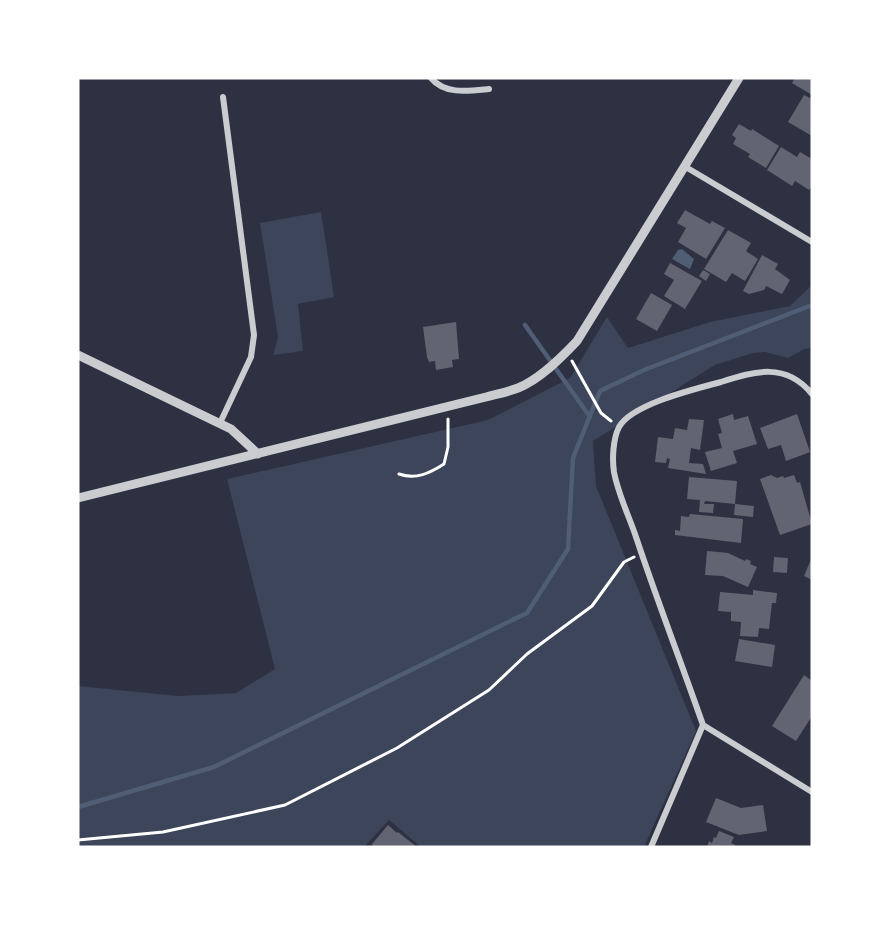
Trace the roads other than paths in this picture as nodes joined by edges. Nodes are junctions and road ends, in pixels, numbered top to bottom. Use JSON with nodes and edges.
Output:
{"nodes":[{"id":1,"x":430,"y":78,"type":"edge"},
{"id":2,"x":739,"y":78,"type":"edge"},
{"id":3,"x":489,"y":89,"type":"dead end"},
{"id":4,"x":223,"y":97,"type":"dead end"},
{"id":5,"x":684,"y":166,"type":"junction"},
{"id":6,"x":812,"y":242,"type":"edge"},
{"id":7,"x":78,"y":355,"type":"edge"},
{"id":8,"x":812,"y":394,"type":"edge"},
{"id":9,"x":220,"y":423,"type":"junction"},
{"id":10,"x":258,"y":454,"type":"junction"},
{"id":11,"x":78,"y":498,"type":"edge"},
{"id":12,"x":703,"y":725,"type":"junction"},
{"id":13,"x":812,"y":792,"type":"edge"},
{"id":14,"x":651,"y":847,"type":"edge"}],
"edges":[{"from":1,"to":3,"type":"street"},
{"from":2,"to":5,"type":"street"},
{"from":4,"to":9,"type":"street"},
{"from":5,"to":6,"type":"street"},
{"from":5,"to":10,"type":"street"},
{"from":7,"to":9,"type":"street"},
{"from":8,"to":12,"type":"street"},
{"from":9,"to":10,"type":"street"},
{"from":10,"to":11,"type":"street"},
{"from":12,"to":13,"type":"street"},
{"from":12,"to":14,"type":"street"}]}
